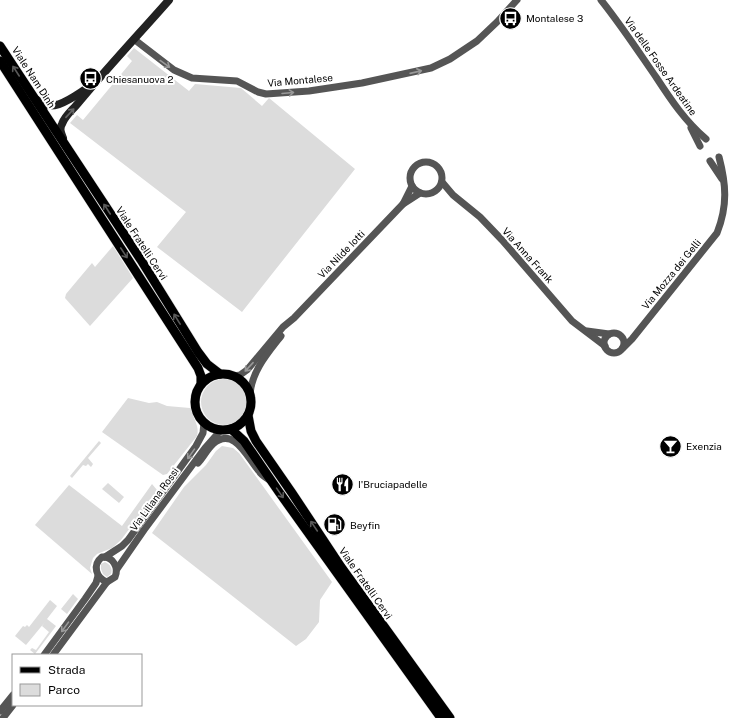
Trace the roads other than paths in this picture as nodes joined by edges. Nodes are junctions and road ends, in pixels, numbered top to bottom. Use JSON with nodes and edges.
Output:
{"nodes":[{"id":1,"x":169,"y":0,"type":"edge"},
{"id":2,"x":517,"y":0,"type":"edge"},
{"id":3,"x":601,"y":0,"type":"edge"},
{"id":4,"x":135,"y":40,"type":"junction"},
{"id":5,"x":0,"y":46,"type":"edge"},
{"id":6,"x":0,"y":61,"type":"edge"},
{"id":7,"x":93,"y":85,"type":"junction"},
{"id":8,"x":32,"y":95,"type":"junction"},
{"id":9,"x":49,"y":120,"type":"joint"},
{"id":10,"x":689,"y":124,"type":"junction"},
{"id":11,"x":48,"y":135,"type":"joint"},
{"id":12,"x":706,"y":139,"type":"dead end"},
{"id":13,"x":65,"y":145,"type":"junction"},
{"id":14,"x":700,"y":146,"type":"dead end"},
{"id":15,"x":719,"y":156,"type":"dead end"},
{"id":16,"x":710,"y":161,"type":"dead end"},
{"id":17,"x":723,"y":181,"type":"junction"},
{"id":18,"x":442,"y":182,"type":"junction"},
{"id":19,"x":412,"y":186,"type":"junction"},
{"id":20,"x":436,"y":191,"type":"junction"},
{"id":21,"x":420,"y":193,"type":"junction"},
{"id":22,"x":453,"y":194,"type":"junction"},
{"id":23,"x":403,"y":204,"type":"junction"},
{"id":24,"x":294,"y":318,"type":"junction"},
{"id":25,"x":640,"y":327,"type":"junction"},
{"id":26,"x":586,"y":331,"type":"junction"},
{"id":27,"x":609,"y":334,"type":"junction"},
{"id":28,"x":619,"y":334,"type":"junction"},
{"id":29,"x":605,"y":346,"type":"junction"},
{"id":30,"x":623,"y":348,"type":"junction"},
{"id":31,"x":220,"y":374,"type":"junction"},
{"id":32,"x":235,"y":376,"type":"junction"},
{"id":33,"x":201,"y":384,"type":"junction"},
{"id":34,"x":250,"y":394,"type":"junction"},
{"id":35,"x":248,"y":415,"type":"junction"},
{"id":36,"x":204,"y":422,"type":"junction"},
{"id":37,"x":231,"y":429,"type":"junction"},
{"id":38,"x":221,"y":430,"type":"junction"},
{"id":39,"x":185,"y":474,"type":"junction"},
{"id":40,"x":271,"y":481,"type":"junction"},
{"id":41,"x":105,"y":557,"type":"junction"},
{"id":42,"x":116,"y":569,"type":"junction"},
{"id":43,"x":98,"y":576,"type":"junction"},
{"id":44,"x":107,"y":582,"type":"junction"},
{"id":45,"x":45,"y":654,"type":"edge"},
{"id":46,"x":54,"y":654,"type":"edge"},
{"id":47,"x":12,"y":696,"type":"edge"},
{"id":48,"x":12,"y":706,"type":"edge"},
{"id":49,"x":0,"y":711,"type":"edge"},
{"id":50,"x":3,"y":718,"type":"edge"},
{"id":51,"x":441,"y":718,"type":"edge"},
{"id":52,"x":450,"y":718,"type":"edge"}],
"edges":[{"from":1,"to":4,"type":"main road"},
{"from":4,"to":2,"type":"street","name":"Via Montalese","one_way":true},
{"from":3,"to":10,"type":"street","name":"Via delle Fosse Ardeatine"},
{"from":4,"to":7,"type":"main road"},
{"from":8,"to":5,"type":"main road","name":"Viale Nam Dinh","one_way":true},
{"from":6,"to":11,"type":"main road","name":"Viale Nam Dinh"},
{"from":7,"to":8,"type":"main road"},
{"from":13,"to":7,"type":"main road","one_way":true},
{"from":8,"to":9,"type":"main road","name":"Viale Nam Dinh"},
{"from":9,"to":13,"type":"main road","name":"Viale Fratelli Cervi"},
{"from":10,"to":12,"type":"street","name":"Via delle Fosse Ardeatine"},
{"from":10,"to":14,"type":"street","name":"Via delle Fosse Ardeatine"},
{"from":11,"to":33,"type":"main road","name":"Viale Fratelli Cervi","one_way":true},
{"from":31,"to":13,"type":"main road","name":"Viale Fratelli Cervi","one_way":true},
{"from":15,"to":17,"type":"street"},
{"from":16,"to":17,"type":"street"},
{"from":17,"to":25,"type":"street","name":"Via Mozza dei Gelli"},
{"from":18,"to":19,"type":"street"},
{"from":18,"to":20,"type":"street"},
{"from":18,"to":22,"type":"street","name":"Via Anna Frank"},
{"from":19,"to":21,"type":"street"},
{"from":19,"to":23,"type":"street"},
{"from":20,"to":21,"type":"street"},
{"from":20,"to":22,"type":"street"},
{"from":21,"to":23,"type":"street"},
{"from":22,"to":26,"type":"street","name":"Via Anna Frank"},
{"from":23,"to":24,"type":"street","name":"Via Nilde Iotti"},
{"from":24,"to":32,"type":"street","one_way":true},
{"from":24,"to":34,"type":"street"},
{"from":25,"to":28,"type":"street"},
{"from":25,"to":30,"type":"street","name":"Via Mozza dei Gelli"},
{"from":26,"to":27,"type":"street","name":"Via Anna Frank"},
{"from":26,"to":29,"type":"street","name":"Via Anna Frank"},
{"from":27,"to":28,"type":"street"},
{"from":27,"to":29,"type":"street"},
{"from":28,"to":30,"type":"street"},
{"from":29,"to":30,"type":"street"},
{"from":31,"to":32,"type":"main road"},
{"from":31,"to":33,"type":"main road"},
{"from":32,"to":34,"type":"main road"},
{"from":33,"to":36,"type":"main road"},
{"from":34,"to":35,"type":"main road","name":"Viale Fratelli Cervi"},
{"from":35,"to":37,"type":"main road"},
{"from":52,"to":35,"type":"main road","name":"Viale Fratelli Cervi","one_way":true},
{"from":36,"to":38,"type":"main road"},
{"from":36,"to":41,"type":"street","name":"Via Liliana Rossi","one_way":true},
{"from":37,"to":38,"type":"main road"},
{"from":37,"to":40,"type":"main road","name":"Viale Fratelli Cervi"},
{"from":38,"to":39,"type":"street","name":"Via Liliana Rossi"},
{"from":39,"to":40,"type":"street"},
{"from":39,"to":42,"type":"street","name":"Via Liliana Rossi"},
{"from":40,"to":51,"type":"main road","name":"Viale Fratelli Cervi","one_way":true},
{"from":41,"to":42,"type":"street"},
{"from":41,"to":43,"type":"street","name":"Via Liliana Rossi"},
{"from":42,"to":44,"type":"street","name":"Via Liliana Rossi"},
{"from":43,"to":44,"type":"street"},
{"from":43,"to":45,"type":"street","name":"Via Liliana Rossi","one_way":true},
{"from":44,"to":46,"type":"street","name":"Via Liliana Rossi"},
{"from":47,"to":49,"type":"street"},
{"from":48,"to":50,"type":"street"}]}
